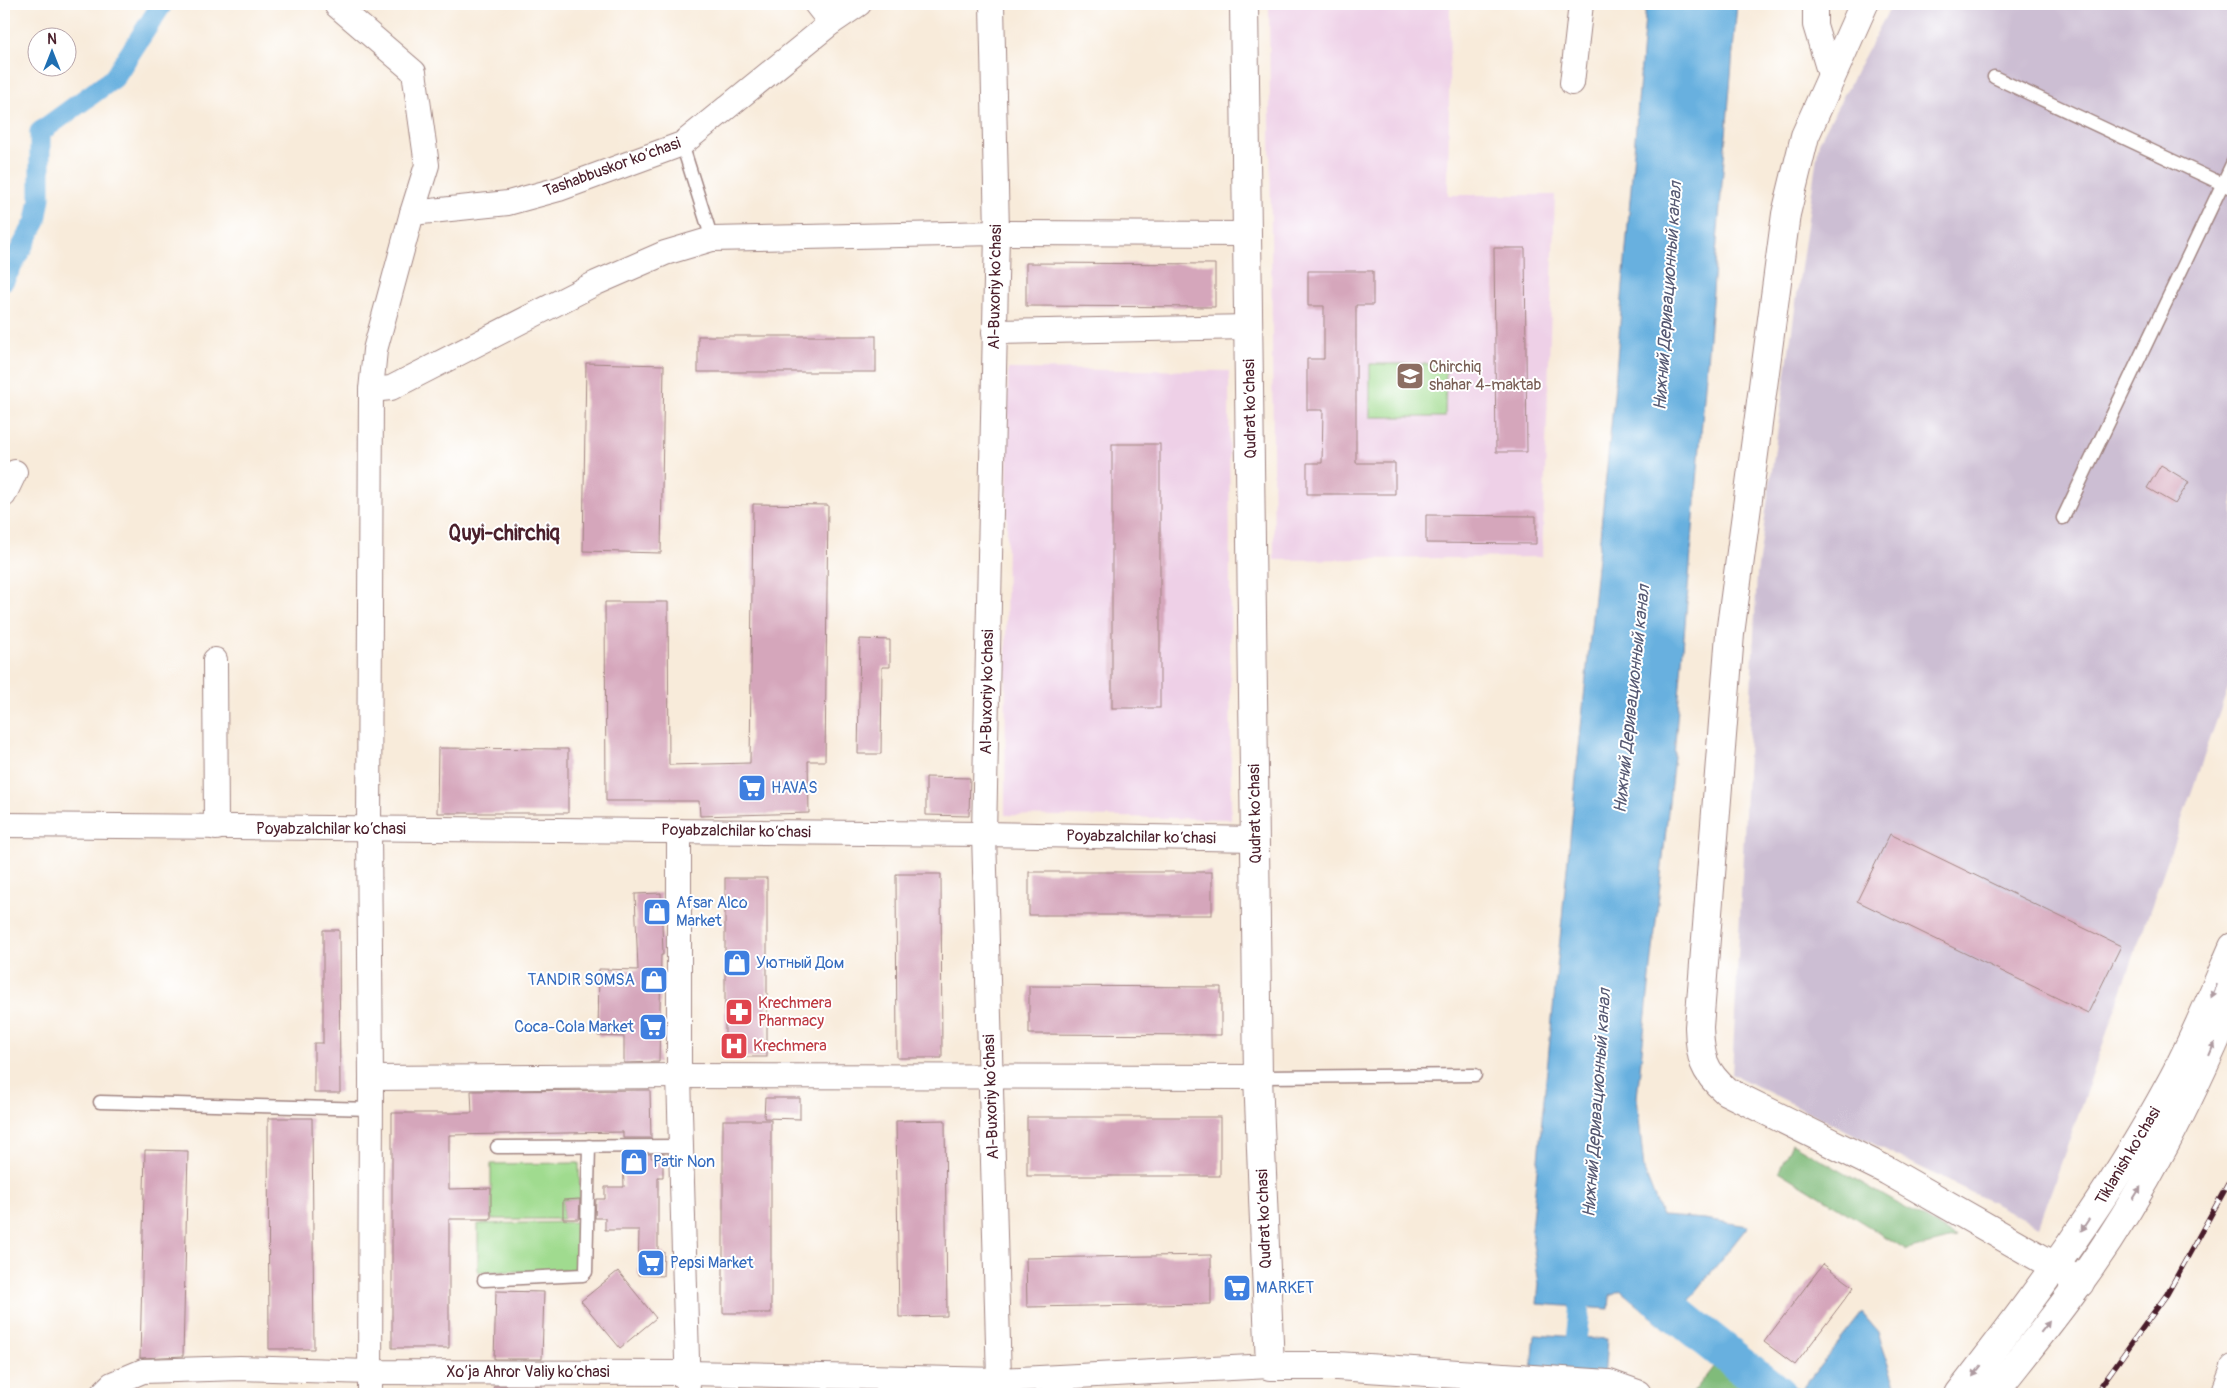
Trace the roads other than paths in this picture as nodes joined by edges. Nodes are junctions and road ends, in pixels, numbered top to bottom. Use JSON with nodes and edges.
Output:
{"nodes":[{"id":1,"x":816,"y":4,"type":"edge"},
{"id":2,"x":859,"y":4,"type":"edge"},
{"id":3,"x":992,"y":4,"type":"edge"},
{"id":4,"x":1244,"y":4,"type":"edge"},
{"id":5,"x":1581,"y":4,"type":"edge"},
{"id":6,"x":1815,"y":4,"type":"edge"},
{"id":7,"x":1864,"y":4,"type":"edge"},
{"id":8,"x":337,"y":6,"type":"dead end"},
{"id":9,"x":832,"y":23,"type":"junction"},
{"id":10,"x":1994,"y":77,"type":"dead end"},
{"id":11,"x":1831,"y":78,"type":"junction"},
{"id":12,"x":1572,"y":84,"type":"dead end"},
{"id":13,"x":682,"y":144,"type":"junction"},
{"id":14,"x":2233,"y":162,"type":"edge"},
{"id":15,"x":2228,"y":187,"type":"edge"},
{"id":16,"x":412,"y":213,"type":"junction"},
{"id":17,"x":996,"y":233,"type":"junction"},
{"id":18,"x":1248,"y":234,"type":"junction"},
{"id":19,"x":712,"y":239,"type":"junction"},
{"id":20,"x":1249,"y":327,"type":"junction"},
{"id":21,"x":994,"y":332,"type":"junction"},
{"id":22,"x":371,"y":390,"type":"junction"},
{"id":23,"x":15,"y":472,"type":"dead end"},
{"id":24,"x":4,"y":495,"type":"edge"},
{"id":25,"x":2063,"y":518,"type":"dead end"},
{"id":26,"x":215,"y":660,"type":"dead end"},
{"id":27,"x":4,"y":825,"type":"edge"},
{"id":28,"x":216,"y":828,"type":"junction"},
{"id":29,"x":369,"y":829,"type":"junction"},
{"id":30,"x":678,"y":831,"type":"junction"},
{"id":31,"x":984,"y":834,"type":"junction"},
{"id":32,"x":1256,"y":839,"type":"junction"},
{"id":33,"x":2233,"y":947,"type":"edge"},
{"id":34,"x":2233,"y":1000,"type":"edge"},
{"id":35,"x":1475,"y":1075,"type":"dead end"},
{"id":36,"x":679,"y":1076,"type":"junction"},
{"id":37,"x":990,"y":1077,"type":"junction"},
{"id":38,"x":1258,"y":1077,"type":"junction"},
{"id":39,"x":371,"y":1078,"type":"junction"},
{"id":40,"x":100,"y":1102,"type":"dead end"},
{"id":41,"x":371,"y":1109,"type":"junction"},
{"id":42,"x":590,"y":1146,"type":"junction"},
{"id":43,"x":681,"y":1146,"type":"junction"},
{"id":44,"x":496,"y":1147,"type":"dead end"},
{"id":45,"x":2056,"y":1267,"type":"junction"},
{"id":46,"x":484,"y":1280,"type":"dead end"},
{"id":47,"x":2080,"y":1283,"type":"junction"},
{"id":48,"x":1270,"y":1366,"type":"junction"},
{"id":49,"x":2233,"y":1367,"type":"edge"},
{"id":50,"x":999,"y":1380,"type":"junction"},
{"id":51,"x":370,"y":1383,"type":"edge"},
{"id":52,"x":688,"y":1383,"type":"edge"},
{"id":53,"x":1103,"y":1385,"type":"edge"},
{"id":54,"x":1485,"y":1385,"type":"edge"},
{"id":55,"x":102,"y":1394,"type":"edge"},
{"id":56,"x":1637,"y":1394,"type":"edge"},
{"id":57,"x":1959,"y":1394,"type":"edge"},
{"id":58,"x":1993,"y":1394,"type":"edge"},
{"id":59,"x":2223,"y":1394,"type":"edge"}],
"edges":[{"from":1,"to":9,"type":"street"},
{"from":2,"to":9,"type":"street","name":"Tashabbuskor ko‘chasi"},
{"from":3,"to":17,"type":"street","name":"Al-Buxoriy ko‘chasi"},
{"from":4,"to":18,"type":"street","name":"Qudrat ko‘chasi"},
{"from":5,"to":12,"type":"street"},
{"from":6,"to":11,"type":"street"},
{"from":7,"to":11,"type":"street"},
{"from":8,"to":16,"type":"street"},
{"from":9,"to":13,"type":"street","name":"Tashabbuskor ko‘chasi"},
{"from":10,"to":15,"type":"lane"},
{"from":11,"to":45,"type":"street"},
{"from":13,"to":16,"type":"street","name":"Tashabbuskor ko‘chasi"},
{"from":13,"to":19,"type":"lane"},
{"from":14,"to":15,"type":"lane"},
{"from":15,"to":25,"type":"lane"},
{"from":16,"to":22,"type":"street"},
{"from":17,"to":18,"type":"street"},
{"from":17,"to":19,"type":"street"},
{"from":17,"to":21,"type":"street","name":"Al-Buxoriy ko‘chasi"},
{"from":18,"to":20,"type":"street","name":"Qudrat ko‘chasi"},
{"from":19,"to":22,"type":"street"},
{"from":20,"to":21,"type":"street"},
{"from":20,"to":32,"type":"street","name":"Qudrat ko‘chasi"},
{"from":21,"to":31,"type":"street","name":"Al-Buxoriy ko‘chasi"},
{"from":22,"to":29,"type":"street"},
{"from":23,"to":24,"type":"street"},
{"from":26,"to":28,"type":"street"},
{"from":27,"to":28,"type":"street","name":"Poyabzalchilar ko‘chasi"},
{"from":28,"to":29,"type":"street","name":"Poyabzalchilar ko‘chasi"},
{"from":29,"to":30,"type":"street","name":"Poyabzalchilar ko‘chasi"},
{"from":29,"to":39,"type":"street"},
{"from":30,"to":31,"type":"street","name":"Poyabzalchilar ko‘chasi"},
{"from":30,"to":36,"type":"street"},
{"from":31,"to":32,"type":"street","name":"Poyabzalchilar ko‘chasi"},
{"from":31,"to":37,"type":"street","name":"Al-Buxoriy ko‘chasi"},
{"from":32,"to":38,"type":"street","name":"Qudrat ko‘chasi"},
{"from":33,"to":45,"type":"street","name":"Tiklanish ko'chasi","one_way":true},
{"from":47,"to":34,"type":"street","one_way":true},
{"from":35,"to":38,"type":"lane"},
{"from":36,"to":37,"type":"street"},
{"from":36,"to":39,"type":"street"},
{"from":36,"to":43,"type":"street"},
{"from":37,"to":38,"type":"street"},
{"from":37,"to":50,"type":"street","name":"Al-Buxoriy ko‘chasi"},
{"from":38,"to":48,"type":"street","name":"Qudrat ko‘chasi"},
{"from":39,"to":41,"type":"street"},
{"from":40,"to":41,"type":"lane"},
{"from":41,"to":51,"type":"street"},
{"from":42,"to":43,"type":"lane"},
{"from":42,"to":44,"type":"lane"},
{"from":42,"to":46,"type":"lane"},
{"from":43,"to":52,"type":"street"},
{"from":45,"to":47,"type":"street"},
{"from":45,"to":57,"type":"street","name":"Tiklanish ko'chasi","one_way":true},
{"from":58,"to":47,"type":"street","one_way":true},
{"from":48,"to":53,"type":"street","name":"Xo‘ja Ahror Valiy ko‘chasi"},
{"from":48,"to":54,"type":"street"},
{"from":49,"to":59,"type":"street"},
{"from":50,"to":52,"type":"street","name":"Xo‘ja Ahror Valiy ko‘chasi"},
{"from":50,"to":53,"type":"street","name":"Xo‘ja Ahror Valiy ko‘chasi"},
{"from":51,"to":52,"type":"street","name":"Xo‘ja Ahror Valiy ko‘chasi"},
{"from":51,"to":55,"type":"street","name":"Xo‘ja Ahror Valiy ko‘chasi"},
{"from":54,"to":56,"type":"street"}]}
